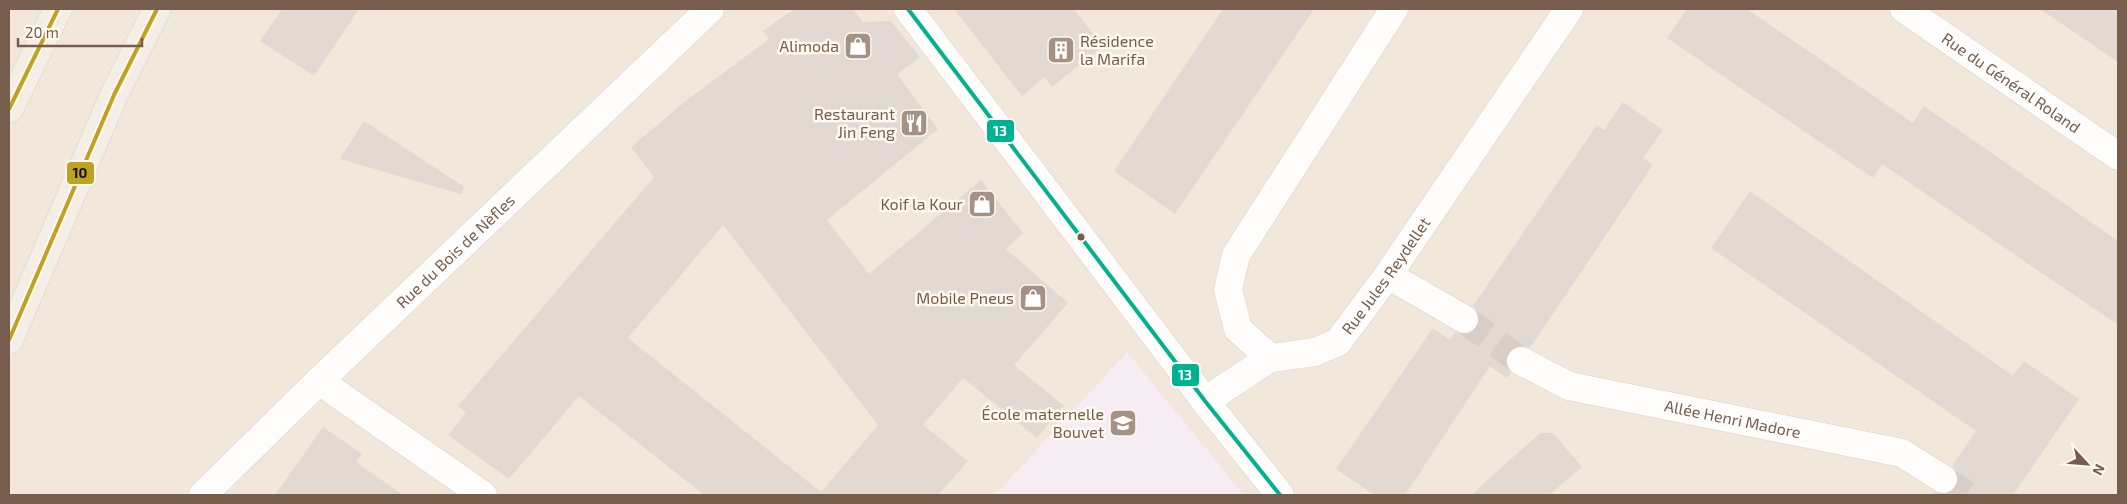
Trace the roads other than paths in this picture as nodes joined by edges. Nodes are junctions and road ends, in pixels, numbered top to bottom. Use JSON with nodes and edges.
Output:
{"nodes":[{"id":1,"x":58,"y":9,"type":"edge"},
{"id":2,"x":156,"y":9,"type":"edge"},
{"id":3,"x":710,"y":9,"type":"edge"},
{"id":4,"x":908,"y":9,"type":"edge"},
{"id":5,"x":1394,"y":9,"type":"edge"},
{"id":6,"x":1569,"y":9,"type":"edge"},
{"id":7,"x":1904,"y":9,"type":"edge"},
{"id":8,"x":9,"y":108,"type":"edge"},
{"id":9,"x":2118,"y":156,"type":"edge"},
{"id":10,"x":1388,"y":275,"type":"junction"},
{"id":11,"x":1464,"y":319,"type":"tunnel mouth"},
{"id":12,"x":9,"y":340,"type":"edge"},
{"id":13,"x":1270,"y":358,"type":"junction"},
{"id":14,"x":1521,"y":360,"type":"tunnel mouth"},
{"id":15,"x":318,"y":381,"type":"junction"},
{"id":16,"x":1205,"y":401,"type":"junction"},
{"id":17,"x":1943,"y":479,"type":"tunnel mouth"},
{"id":18,"x":203,"y":495,"type":"edge"},
{"id":19,"x":483,"y":495,"type":"edge"},
{"id":20,"x":1280,"y":495,"type":"edge"}],
"edges":[{"from":1,"to":8,"type":"main road"},
{"from":2,"to":12,"type":"main road"},
{"from":3,"to":15,"type":"street","name":"Rue du Bois de Nèfles"},
{"from":4,"to":16,"type":"street"},
{"from":5,"to":13,"type":"street"},
{"from":6,"to":10,"type":"street","name":"Rue Jules Reydellet"},
{"from":7,"to":9,"type":"street","name":"Rue du Général Roland"},
{"from":10,"to":11,"type":"street"},
{"from":10,"to":13,"type":"street","name":"Rue Jules Reydellet"},
{"from":13,"to":16,"type":"street"},
{"from":14,"to":17,"type":"street","name":"Allée Henri Madore"},
{"from":15,"to":18,"type":"street","name":"Rue du Bois de Nèfles"},
{"from":15,"to":19,"type":"street"},
{"from":16,"to":20,"type":"street"}]}
